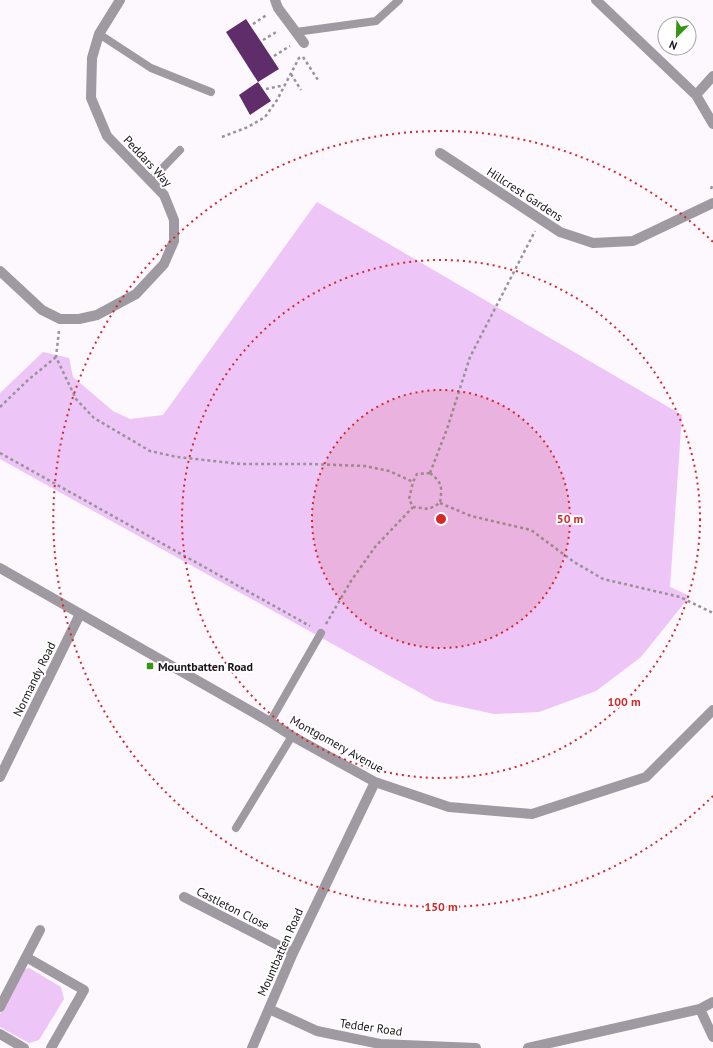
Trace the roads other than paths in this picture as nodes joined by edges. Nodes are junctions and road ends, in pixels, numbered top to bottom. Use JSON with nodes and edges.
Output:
{"nodes":[{"id":1,"x":120,"y":0,"type":"edge"},
{"id":2,"x":275,"y":0,"type":"edge"},
{"id":3,"x":399,"y":0,"type":"edge"},
{"id":4,"x":596,"y":0,"type":"edge"},
{"id":5,"x":99,"y":34,"type":"junction"},
{"id":6,"x":297,"y":34,"type":"joint"},
{"id":7,"x":713,"y":76,"type":"edge"},
{"id":8,"x":211,"y":92,"type":"dead end"},
{"id":9,"x":696,"y":96,"type":"junction"},
{"id":10,"x":713,"y":124,"type":"edge"},
{"id":11,"x":180,"y":150,"type":"dead end"},
{"id":12,"x":440,"y":153,"type":"dead end"},
{"id":13,"x":150,"y":181,"type":"junction"},
{"id":14,"x":713,"y":203,"type":"edge"},
{"id":15,"x":0,"y":271,"type":"edge"},
{"id":16,"x":0,"y":568,"type":"edge"},
{"id":17,"x":80,"y":614,"type":"junction"},
{"id":18,"x":321,"y":633,"type":"road end"},
{"id":19,"x":713,"y":710,"type":"edge"},
{"id":20,"x":270,"y":722,"type":"junction"},
{"id":21,"x":292,"y":736,"type":"junction"},
{"id":22,"x":0,"y":777,"type":"edge"},
{"id":23,"x":375,"y":782,"type":"junction"},
{"id":24,"x":236,"y":828,"type":"dead end"},
{"id":25,"x":184,"y":897,"type":"dead end"},
{"id":26,"x":40,"y":930,"type":"dead end"},
{"id":27,"x":293,"y":953,"type":"junction"},
{"id":28,"x":26,"y":956,"type":"junction"},
{"id":29,"x":713,"y":1002,"type":"edge"},
{"id":30,"x":0,"y":1007,"type":"edge"},
{"id":31,"x":269,"y":1009,"type":"junction"},
{"id":32,"x":700,"y":1009,"type":"junction"},
{"id":33,"x":0,"y":1034,"type":"edge"},
{"id":34,"x":713,"y":1037,"type":"edge"},
{"id":35,"x":24,"y":1048,"type":"edge"},
{"id":36,"x":52,"y":1048,"type":"edge"},
{"id":37,"x":252,"y":1048,"type":"edge"},
{"id":38,"x":476,"y":1048,"type":"edge"},
{"id":39,"x":528,"y":1048,"type":"edge"}],
"edges":[{"from":1,"to":5,"type":"street","name":"Peddars Way"},
{"from":2,"to":6,"type":"street"},
{"from":3,"to":6,"type":"lane"},
{"from":4,"to":9,"type":"street"},
{"from":5,"to":8,"type":"lane"},
{"from":5,"to":13,"type":"street","name":"Peddars Way"},
{"from":7,"to":9,"type":"street"},
{"from":9,"to":10,"type":"street"},
{"from":11,"to":13,"type":"lane"},
{"from":12,"to":14,"type":"street","name":"Hillcrest Gardens"},
{"from":13,"to":15,"type":"street","name":"Peddars Way"},
{"from":16,"to":17,"type":"street","name":"Montgomery Avenue"},
{"from":17,"to":20,"type":"street","name":"Montgomery Avenue"},
{"from":17,"to":22,"type":"street","name":"Normandy Road"},
{"from":18,"to":20,"type":"lane"},
{"from":19,"to":23,"type":"street","name":"Montgomery Avenue"},
{"from":20,"to":21,"type":"street","name":"Montgomery Avenue"},
{"from":21,"to":23,"type":"street","name":"Montgomery Avenue"},
{"from":21,"to":24,"type":"lane"},
{"from":23,"to":27,"type":"street","name":"Mountbatten Road"},
{"from":25,"to":27,"type":"street","name":"Castleton Close"},
{"from":26,"to":28,"type":"street"},
{"from":27,"to":31,"type":"street","name":"Mountbatten Road"},
{"from":28,"to":30,"type":"street"},
{"from":28,"to":36,"type":"street"},
{"from":29,"to":32,"type":"street"},
{"from":31,"to":37,"type":"street","name":"Mountbatten Road"},
{"from":31,"to":38,"type":"street","name":"Tedder Road"},
{"from":32,"to":34,"type":"street"},
{"from":32,"to":39,"type":"street"},
{"from":33,"to":35,"type":"street"}]}
